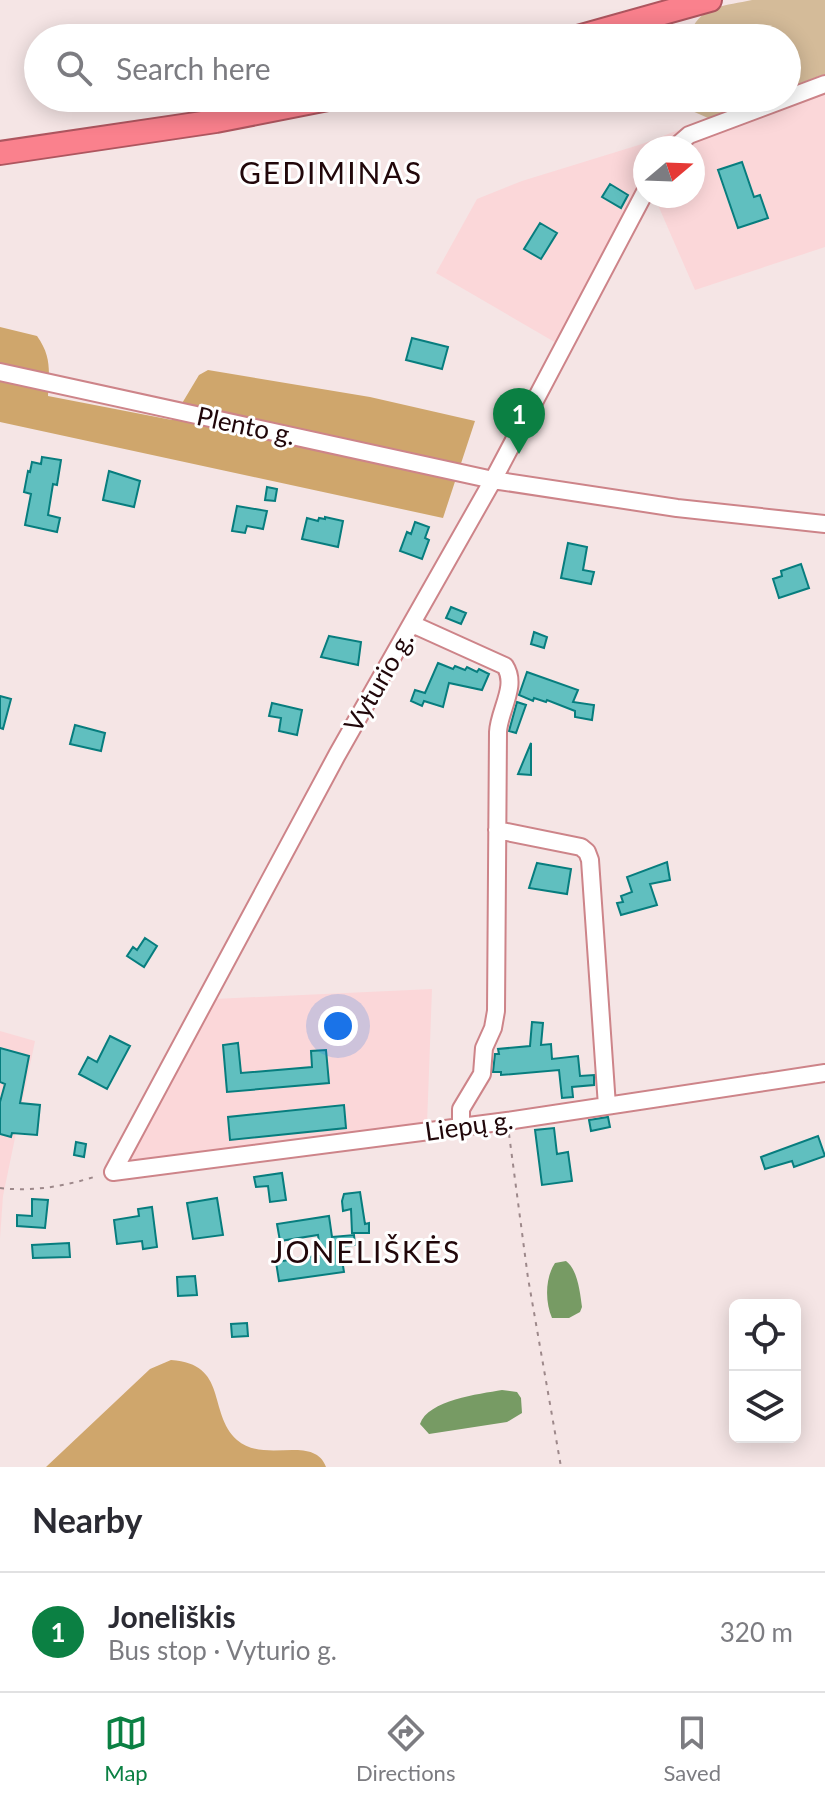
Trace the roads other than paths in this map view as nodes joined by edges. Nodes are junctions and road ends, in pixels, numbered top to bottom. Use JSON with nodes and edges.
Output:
{"nodes":[{"id":1,"x":710,"y":0,"type":"edge"},
{"id":2,"x":624,"y":24,"type":"edge"},
{"id":3,"x":825,"y":84,"type":"edge"},
{"id":4,"x":801,"y":93,"type":"edge"},
{"id":5,"x":262,"y":112,"type":"edge"},
{"id":6,"x":750,"y":112,"type":"edge"},
{"id":7,"x":688,"y":136,"type":"edge"},
{"id":8,"x":0,"y":153,"type":"edge"},
{"id":9,"x":637,"y":208,"type":"edge"},
{"id":10,"x":0,"y":372,"type":"edge"},
{"id":11,"x":493,"y":480,"type":"junction"},
{"id":12,"x":825,"y":524,"type":"edge"},
{"id":13,"x":412,"y":624,"type":"junction"},
{"id":14,"x":497,"y":830,"type":"junction"},
{"id":15,"x":825,"y":1073,"type":"edge"},
{"id":16,"x":607,"y":1106,"type":"junction"},
{"id":17,"x":461,"y":1127,"type":"junction"},
{"id":18,"x":113,"y":1172,"type":"joint"}],
"edges":[{"from":1,"to":2,"type":"highway"},
{"from":3,"to":4,"type":"street"},
{"from":5,"to":8,"type":"highway"},
{"from":6,"to":7,"type":"street"},
{"from":9,"to":11,"type":"street","name":"Vyturio g."},
{"from":10,"to":11,"type":"street","name":"Plento g."},
{"from":11,"to":12,"type":"street","name":"Plento g."},
{"from":11,"to":13,"type":"street","name":"Vyturio g."},
{"from":13,"to":14,"type":"street"},
{"from":13,"to":18,"type":"street","name":"Vyturio g."},
{"from":14,"to":16,"type":"street"},
{"from":14,"to":17,"type":"street"},
{"from":15,"to":16,"type":"street","name":"Liepų g."},
{"from":16,"to":17,"type":"street","name":"Liepų g."},
{"from":17,"to":18,"type":"street","name":"Liepų g."}]}
